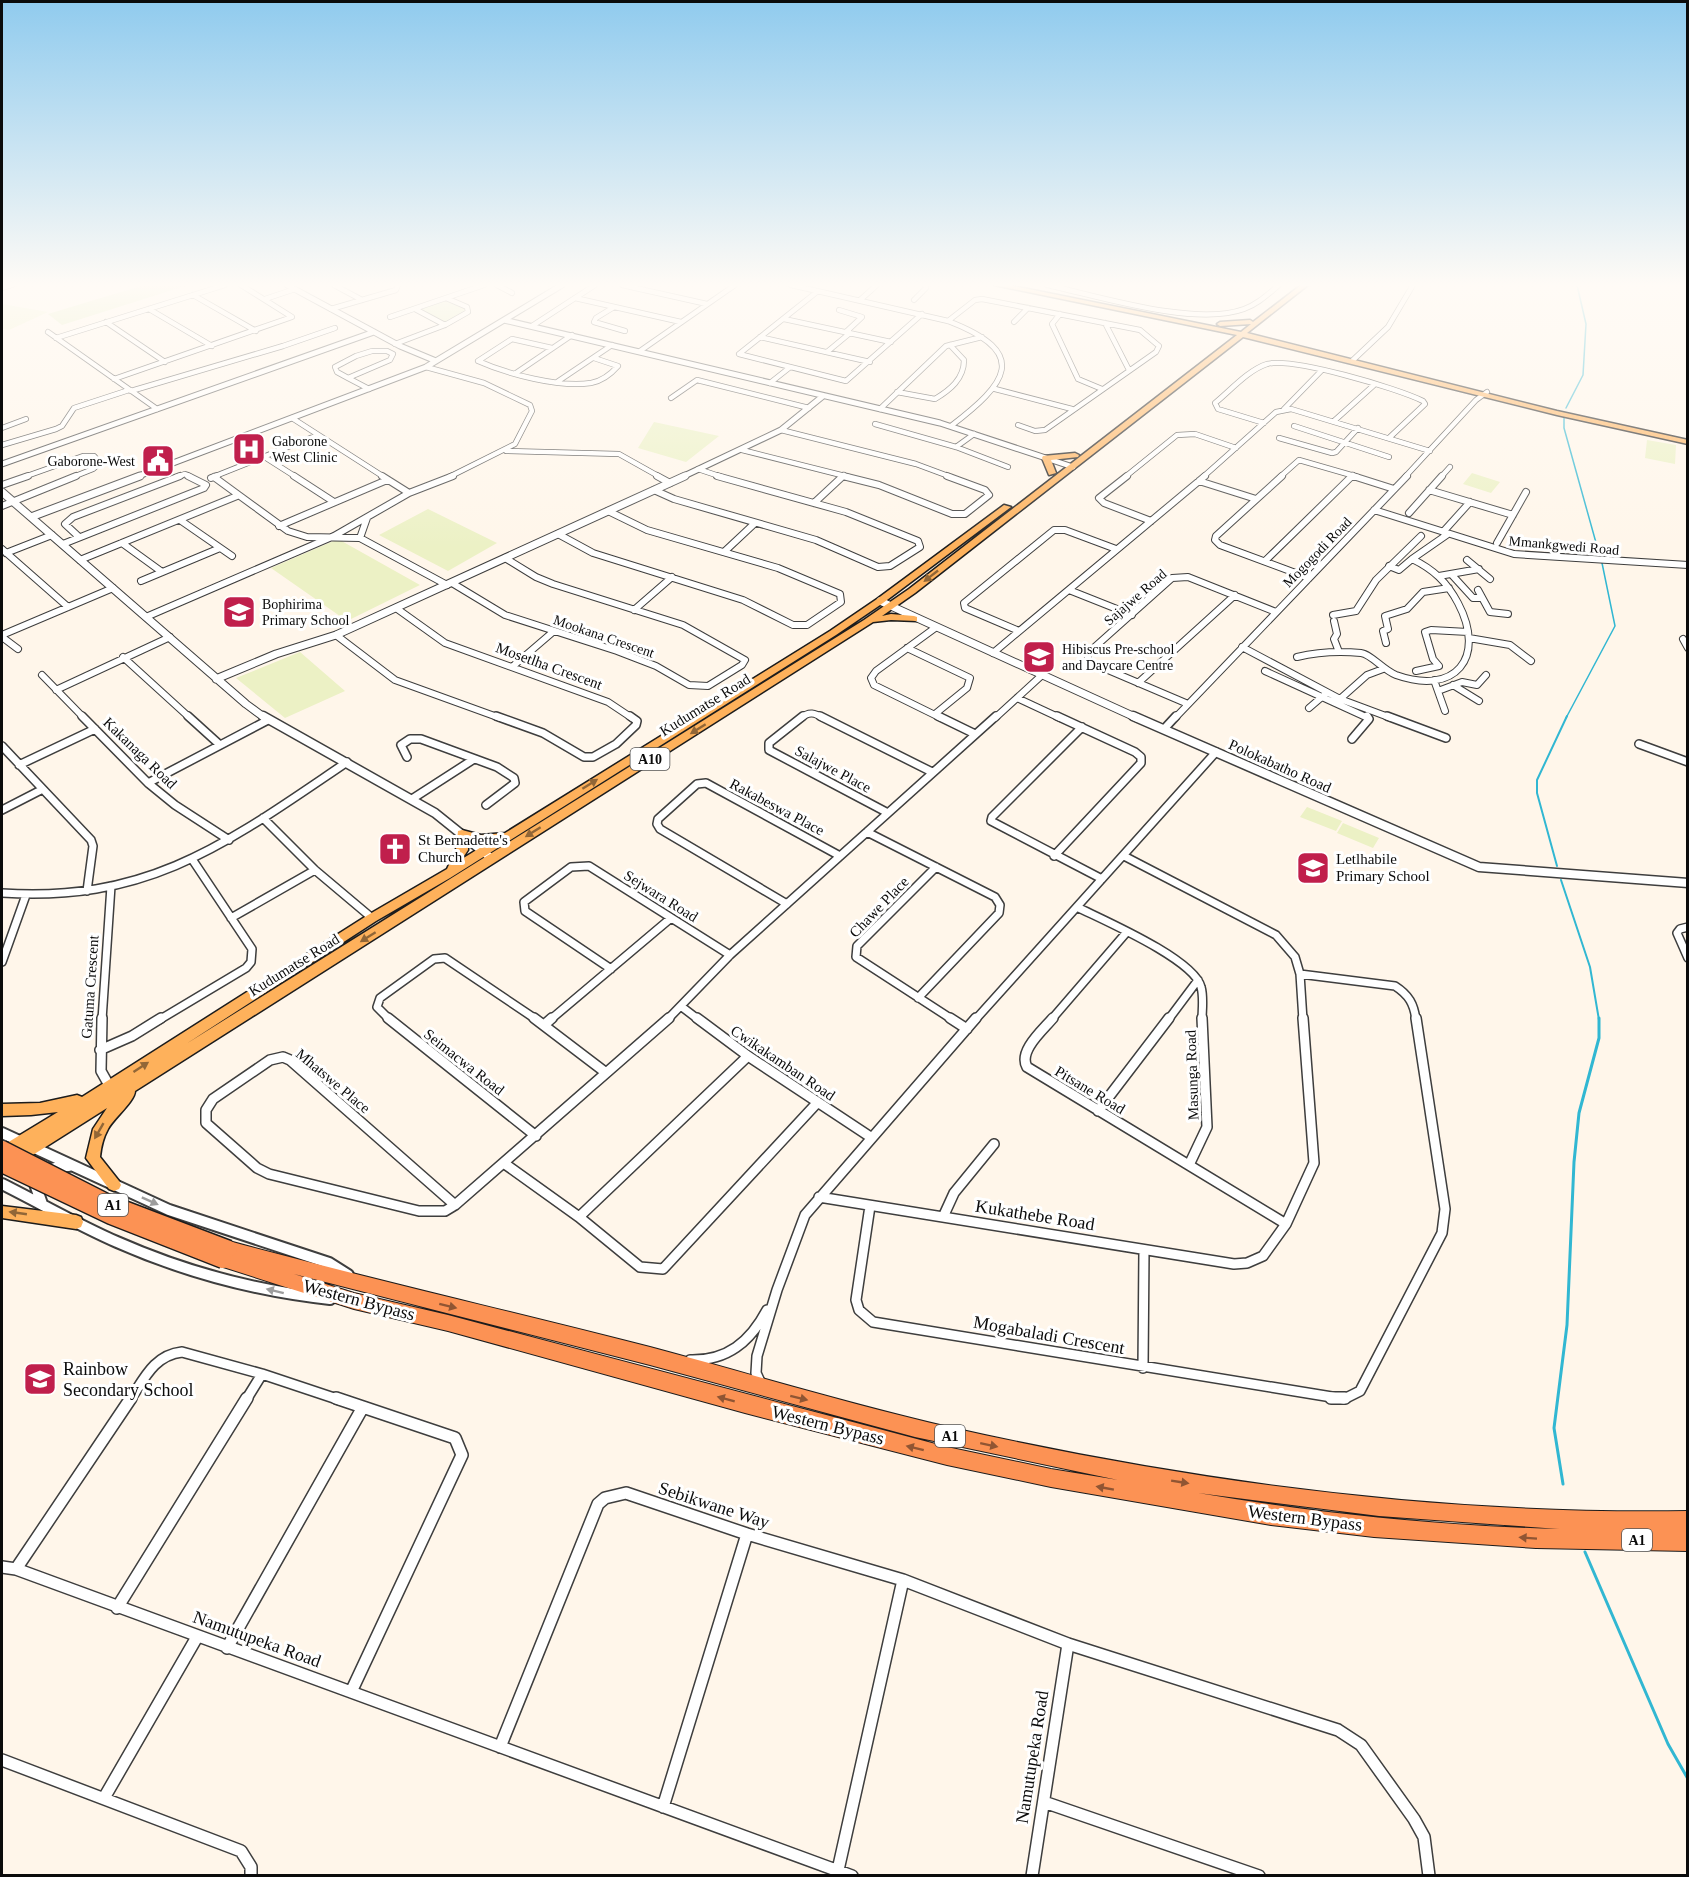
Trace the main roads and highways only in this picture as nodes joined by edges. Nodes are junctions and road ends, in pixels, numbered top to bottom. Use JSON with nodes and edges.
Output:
{"nodes":[{"id":1,"x":1187,"y":373,"type":"edge"},
{"id":2,"x":1189,"y":373,"type":"edge"},
{"id":3,"x":1405,"y":373,"type":"edge"},
{"id":4,"x":1407,"y":373,"type":"edge"},
{"id":5,"x":1467,"y":391,"type":"junction"},
{"id":6,"x":1485,"y":393,"type":"junction"},
{"id":7,"x":1495,"y":398,"type":"junction"},
{"id":8,"x":1688,"y":440,"type":"edge"},
{"id":9,"x":1074,"y":456,"type":"junction"},
{"id":10,"x":1068,"y":466,"type":"junction"},
{"id":11,"x":1052,"y":473,"type":"junction"},
{"id":12,"x":912,"y":591,"type":"junction"},
{"id":13,"x":884,"y":604,"type":"junction"},
{"id":14,"x":867,"y":622,"type":"junction"},
{"id":15,"x":512,"y":833,"type":"junction"},
{"id":16,"x":487,"y":855,"type":"junction"},
{"id":17,"x":446,"y":875,"type":"junction"},
{"id":18,"x":135,"y":1085,"type":"junction"},
{"id":19,"x":95,"y":1096,"type":"junction"},
{"id":20,"x":2,"y":1110,"type":"edge"},
{"id":21,"x":26,"y":1144,"type":"junction"},
{"id":22,"x":2,"y":1149,"type":"edge"},
{"id":23,"x":2,"y":1153,"type":"edge"},
{"id":24,"x":2,"y":1166,"type":"edge"},
{"id":25,"x":114,"y":1185,"type":"road end"},
{"id":26,"x":2,"y":1212,"type":"edge"},
{"id":27,"x":76,"y":1222,"type":"road end"},
{"id":28,"x":226,"y":1255,"type":"junction"},
{"id":29,"x":359,"y":1293,"type":"junction"},
{"id":30,"x":1688,"y":1521,"type":"edge"},
{"id":31,"x":1688,"y":1541,"type":"edge"}],
"edges":[{"from":1,"to":9,"type":"main road","name":"Kudumatse Road","number":"A10"},
{"from":2,"to":10,"type":"main road","name":"Kudumatse Road","number":"A10"},
{"from":3,"to":5,"type":"main road"},
{"from":4,"to":6,"type":"main road"},
{"from":5,"to":6,"type":"main road"},
{"from":5,"to":7,"type":"main road"},
{"from":6,"to":7,"type":"main road"},
{"from":6,"to":8,"type":"main road"},
{"from":7,"to":8,"type":"main road"},
{"from":9,"to":10,"type":"main road","name":"Kudumatse Road","number":"A10"},
{"from":9,"to":11,"type":"main road"},
{"from":10,"to":11,"type":"main road","name":"Kudumatse Road","number":"A10"},
{"from":10,"to":12,"type":"main road","name":"Kudumatse Road","number":"A10","one_way":true},
{"from":11,"to":13,"type":"main road","name":"Kudumatse Road","number":"A10"},
{"from":12,"to":13,"type":"main road","name":"Kudumatse Road","number":"A10"},
{"from":12,"to":14,"type":"main road"},
{"from":13,"to":14,"type":"main road","name":"Kudumatse Road","number":"A10"},
{"from":15,"to":13,"type":"main road","name":"Kudumatse Road","number":"A10","one_way":true},
{"from":14,"to":16,"type":"main road","name":"Kudumatse Road","number":"A10","one_way":true},
{"from":15,"to":16,"type":"main road","name":"Kudumatse Road","number":"A10"},
{"from":15,"to":17,"type":"main road"},
{"from":16,"to":17,"type":"main road","name":"Kudumatse Road","number":"A10"},
{"from":16,"to":18,"type":"main road","name":"Kudumatse Road","number":"A10","one_way":true},
{"from":19,"to":17,"type":"main road","name":"Kudumatse Road","number":"A10","one_way":true},
{"from":18,"to":21,"type":"main road","name":"Kudumatse Road","number":"A10"},
{"from":18,"to":25,"type":"main road","one_way":true},
{"from":19,"to":20,"type":"main road"},
{"from":19,"to":21,"type":"main road","name":"Kudumatse Road","number":"A10"},
{"from":21,"to":23,"type":"main road","name":"Kudumatse Road","number":"A10"},
{"from":21,"to":24,"type":"main road","name":"Kudumatse Road","number":"A10"},
{"from":22,"to":28,"type":"highway","name":"Western Bypass","number":"A1","bridge":true},
{"from":24,"to":28,"type":"highway","name":"Western Bypass","number":"A1","bridge":true},
{"from":27,"to":26,"type":"main road","one_way":true},
{"from":28,"to":29,"type":"highway","name":"Western Bypass","number":"A1"},
{"from":29,"to":30,"type":"highway","name":"Western Bypass","number":"A1","one_way":true},
{"from":31,"to":29,"type":"highway","name":"Western Bypass","number":"A1","one_way":true}]}
